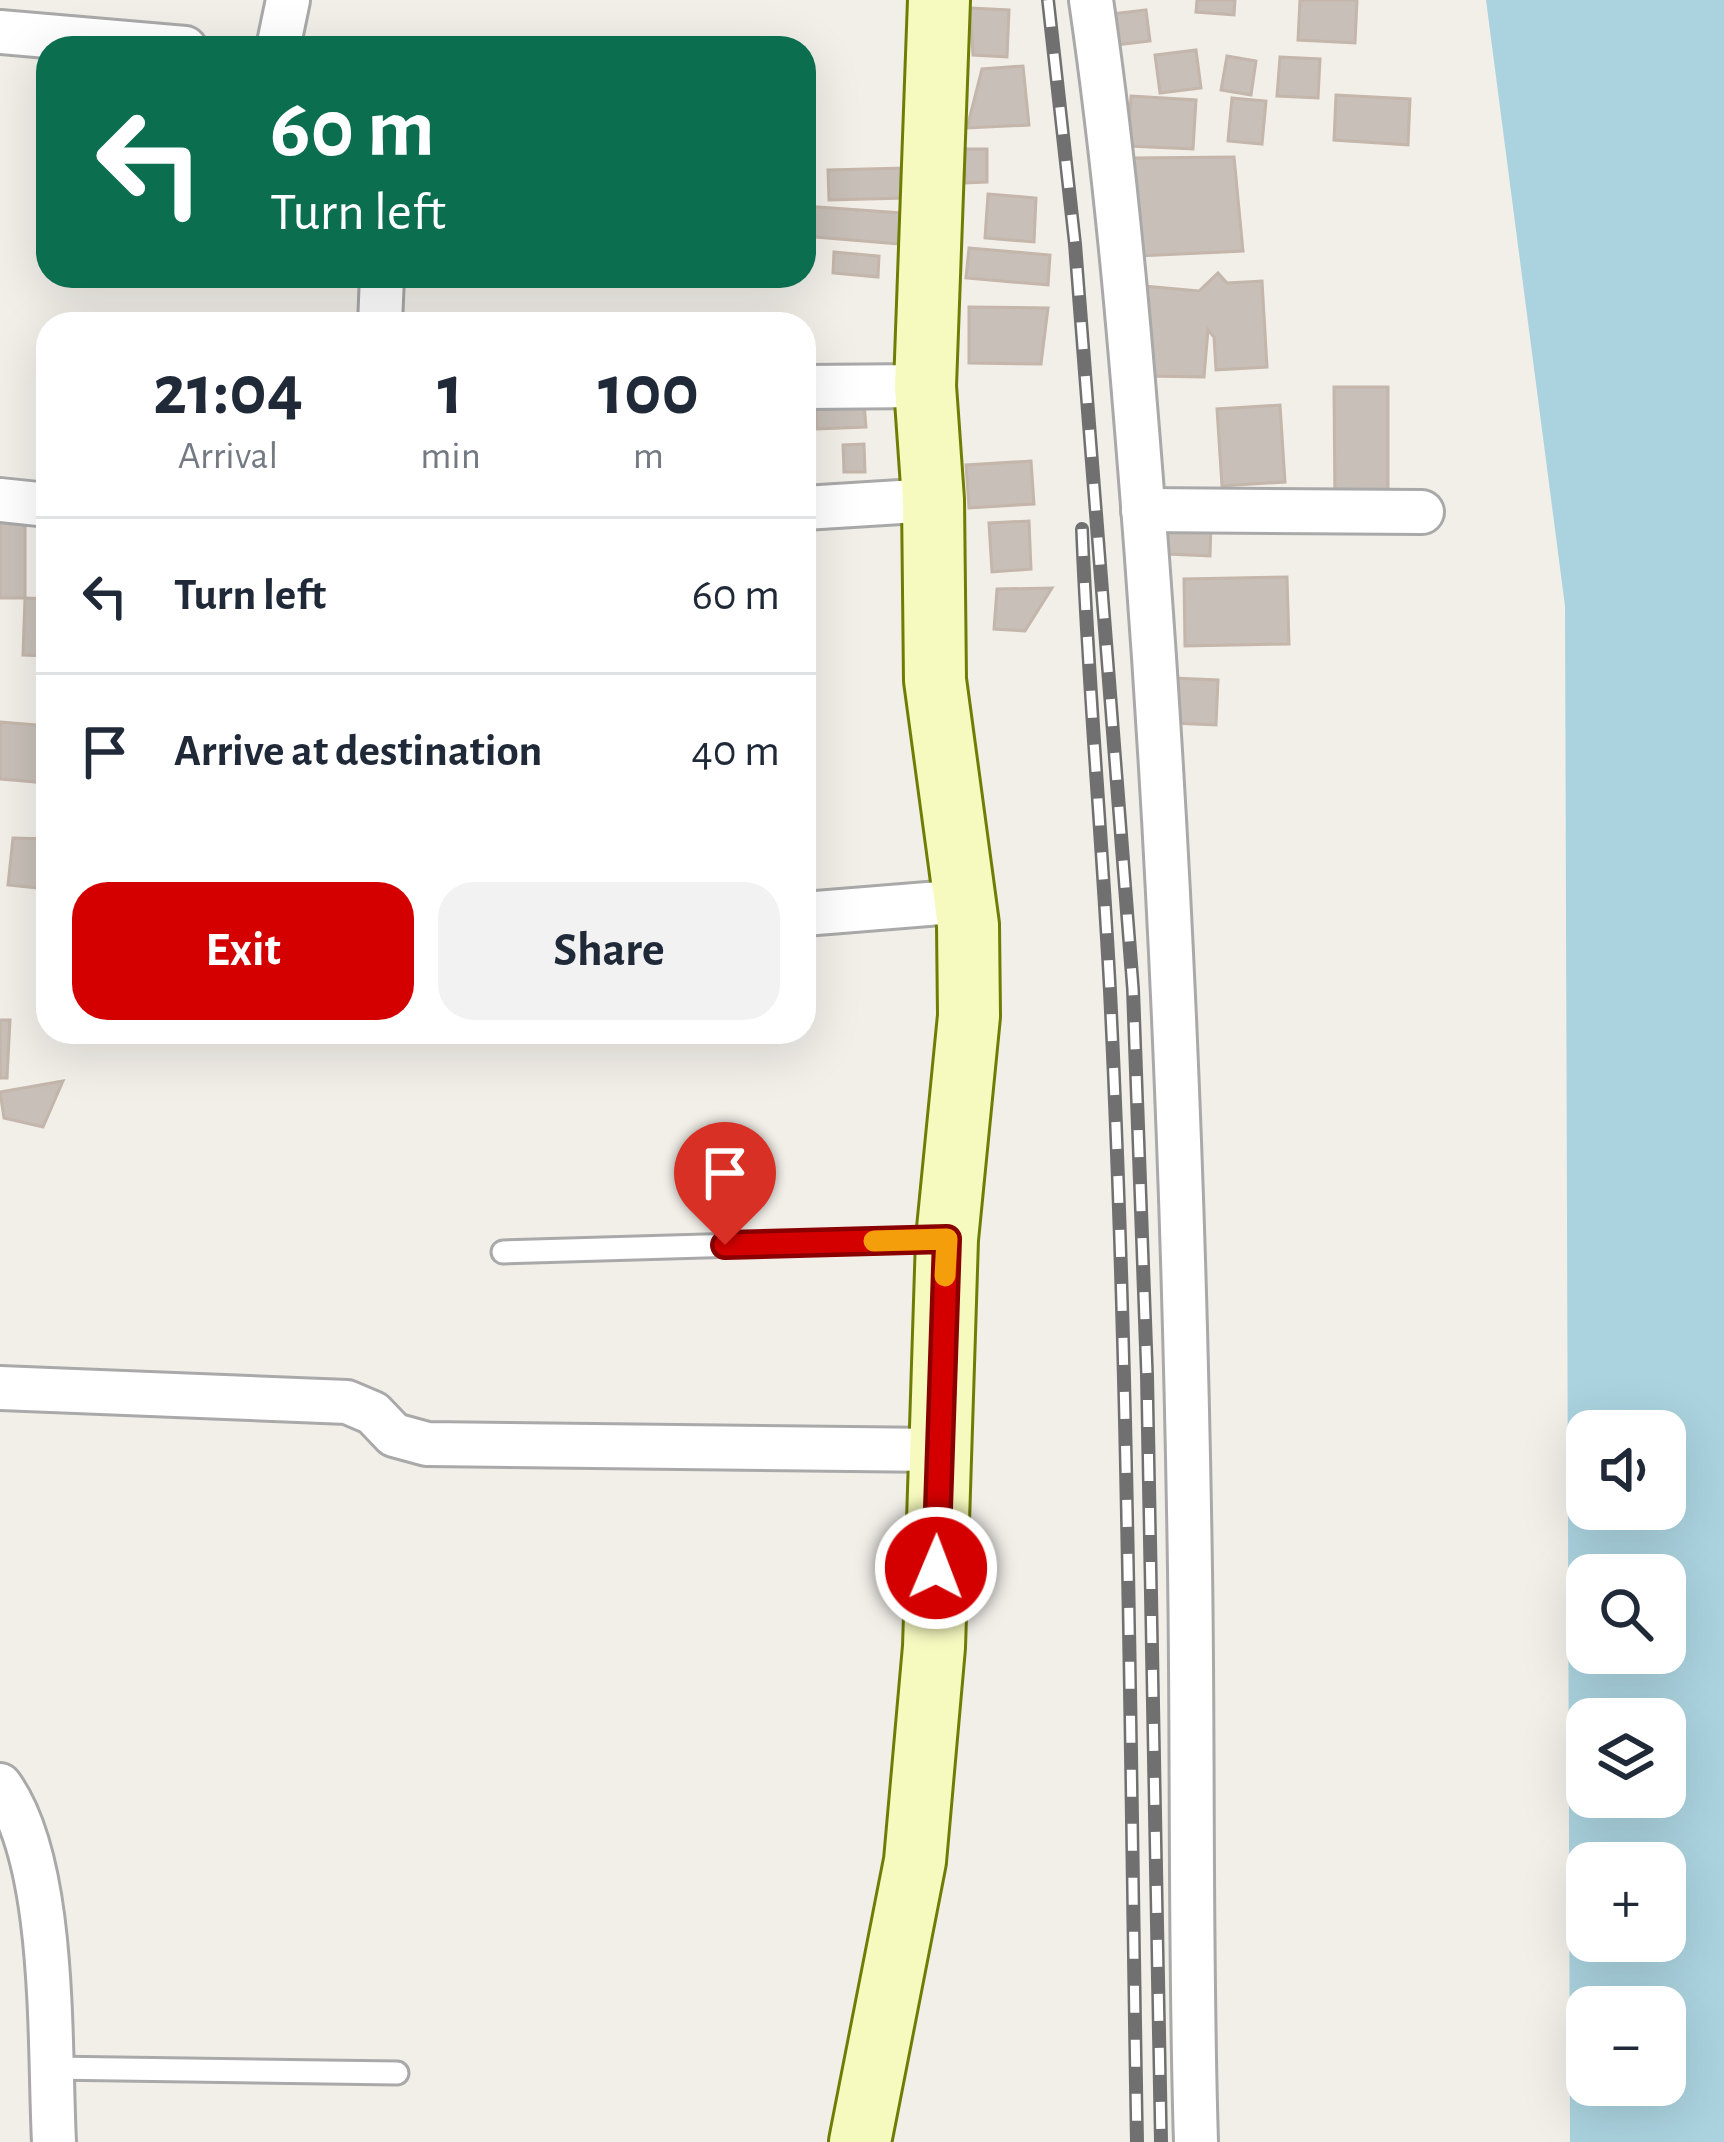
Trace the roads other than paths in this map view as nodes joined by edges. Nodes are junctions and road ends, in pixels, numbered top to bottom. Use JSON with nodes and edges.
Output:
{"nodes":[{"id":1,"x":287,"y":0,"type":"edge"},
{"id":2,"x":939,"y":0,"type":"edge"},
{"id":3,"x":1090,"y":0,"type":"edge"},
{"id":4,"x":0,"y":32,"type":"edge"},
{"id":5,"x":46,"y":36,"type":"edge"},
{"id":6,"x":280,"y":36,"type":"edge"},
{"id":7,"x":925,"y":386,"type":"junction"},
{"id":8,"x":816,"y":387,"type":"edge"},
{"id":9,"x":0,"y":500,"type":"edge"},
{"id":10,"x":933,"y":500,"type":"junction"},
{"id":11,"x":36,"y":504,"type":"edge"},
{"id":12,"x":816,"y":507,"type":"edge"},
{"id":13,"x":1143,"y":510,"type":"junction"},
{"id":14,"x":1422,"y":512,"type":"dead end"},
{"id":15,"x":965,"y":901,"type":"junction"},
{"id":16,"x":816,"y":913,"type":"edge"},
{"id":17,"x":947,"y":1239,"type":"junction"},
{"id":18,"x":503,"y":1252,"type":"dead end"},
{"id":19,"x":0,"y":1388,"type":"edge"},
{"id":20,"x":938,"y":1450,"type":"junction"},
{"id":21,"x":0,"y":1785,"type":"edge"},
{"id":22,"x":50,"y":2068,"type":"junction"},
{"id":23,"x":397,"y":2073,"type":"dead end"},
{"id":24,"x":54,"y":2142,"type":"edge"},
{"id":25,"x":860,"y":2142,"type":"edge"},
{"id":26,"x":1196,"y":2142,"type":"edge"}],
"edges":[{"from":1,"to":6,"type":"street"},
{"from":2,"to":7,"type":"street"},
{"from":3,"to":13,"type":"street"},
{"from":4,"to":5,"type":"street"},
{"from":7,"to":8,"type":"street"},
{"from":7,"to":10,"type":"street"},
{"from":9,"to":11,"type":"street"},
{"from":10,"to":12,"type":"street"},
{"from":10,"to":15,"type":"street"},
{"from":13,"to":14,"type":"street"},
{"from":13,"to":26,"type":"street"},
{"from":15,"to":16,"type":"street"},
{"from":15,"to":17,"type":"street"},
{"from":17,"to":18,"type":"lane"},
{"from":17,"to":20,"type":"street"},
{"from":19,"to":20,"type":"street"},
{"from":20,"to":25,"type":"street"},
{"from":21,"to":22,"type":"street"},
{"from":22,"to":23,"type":"lane"},
{"from":22,"to":24,"type":"street"}]}
